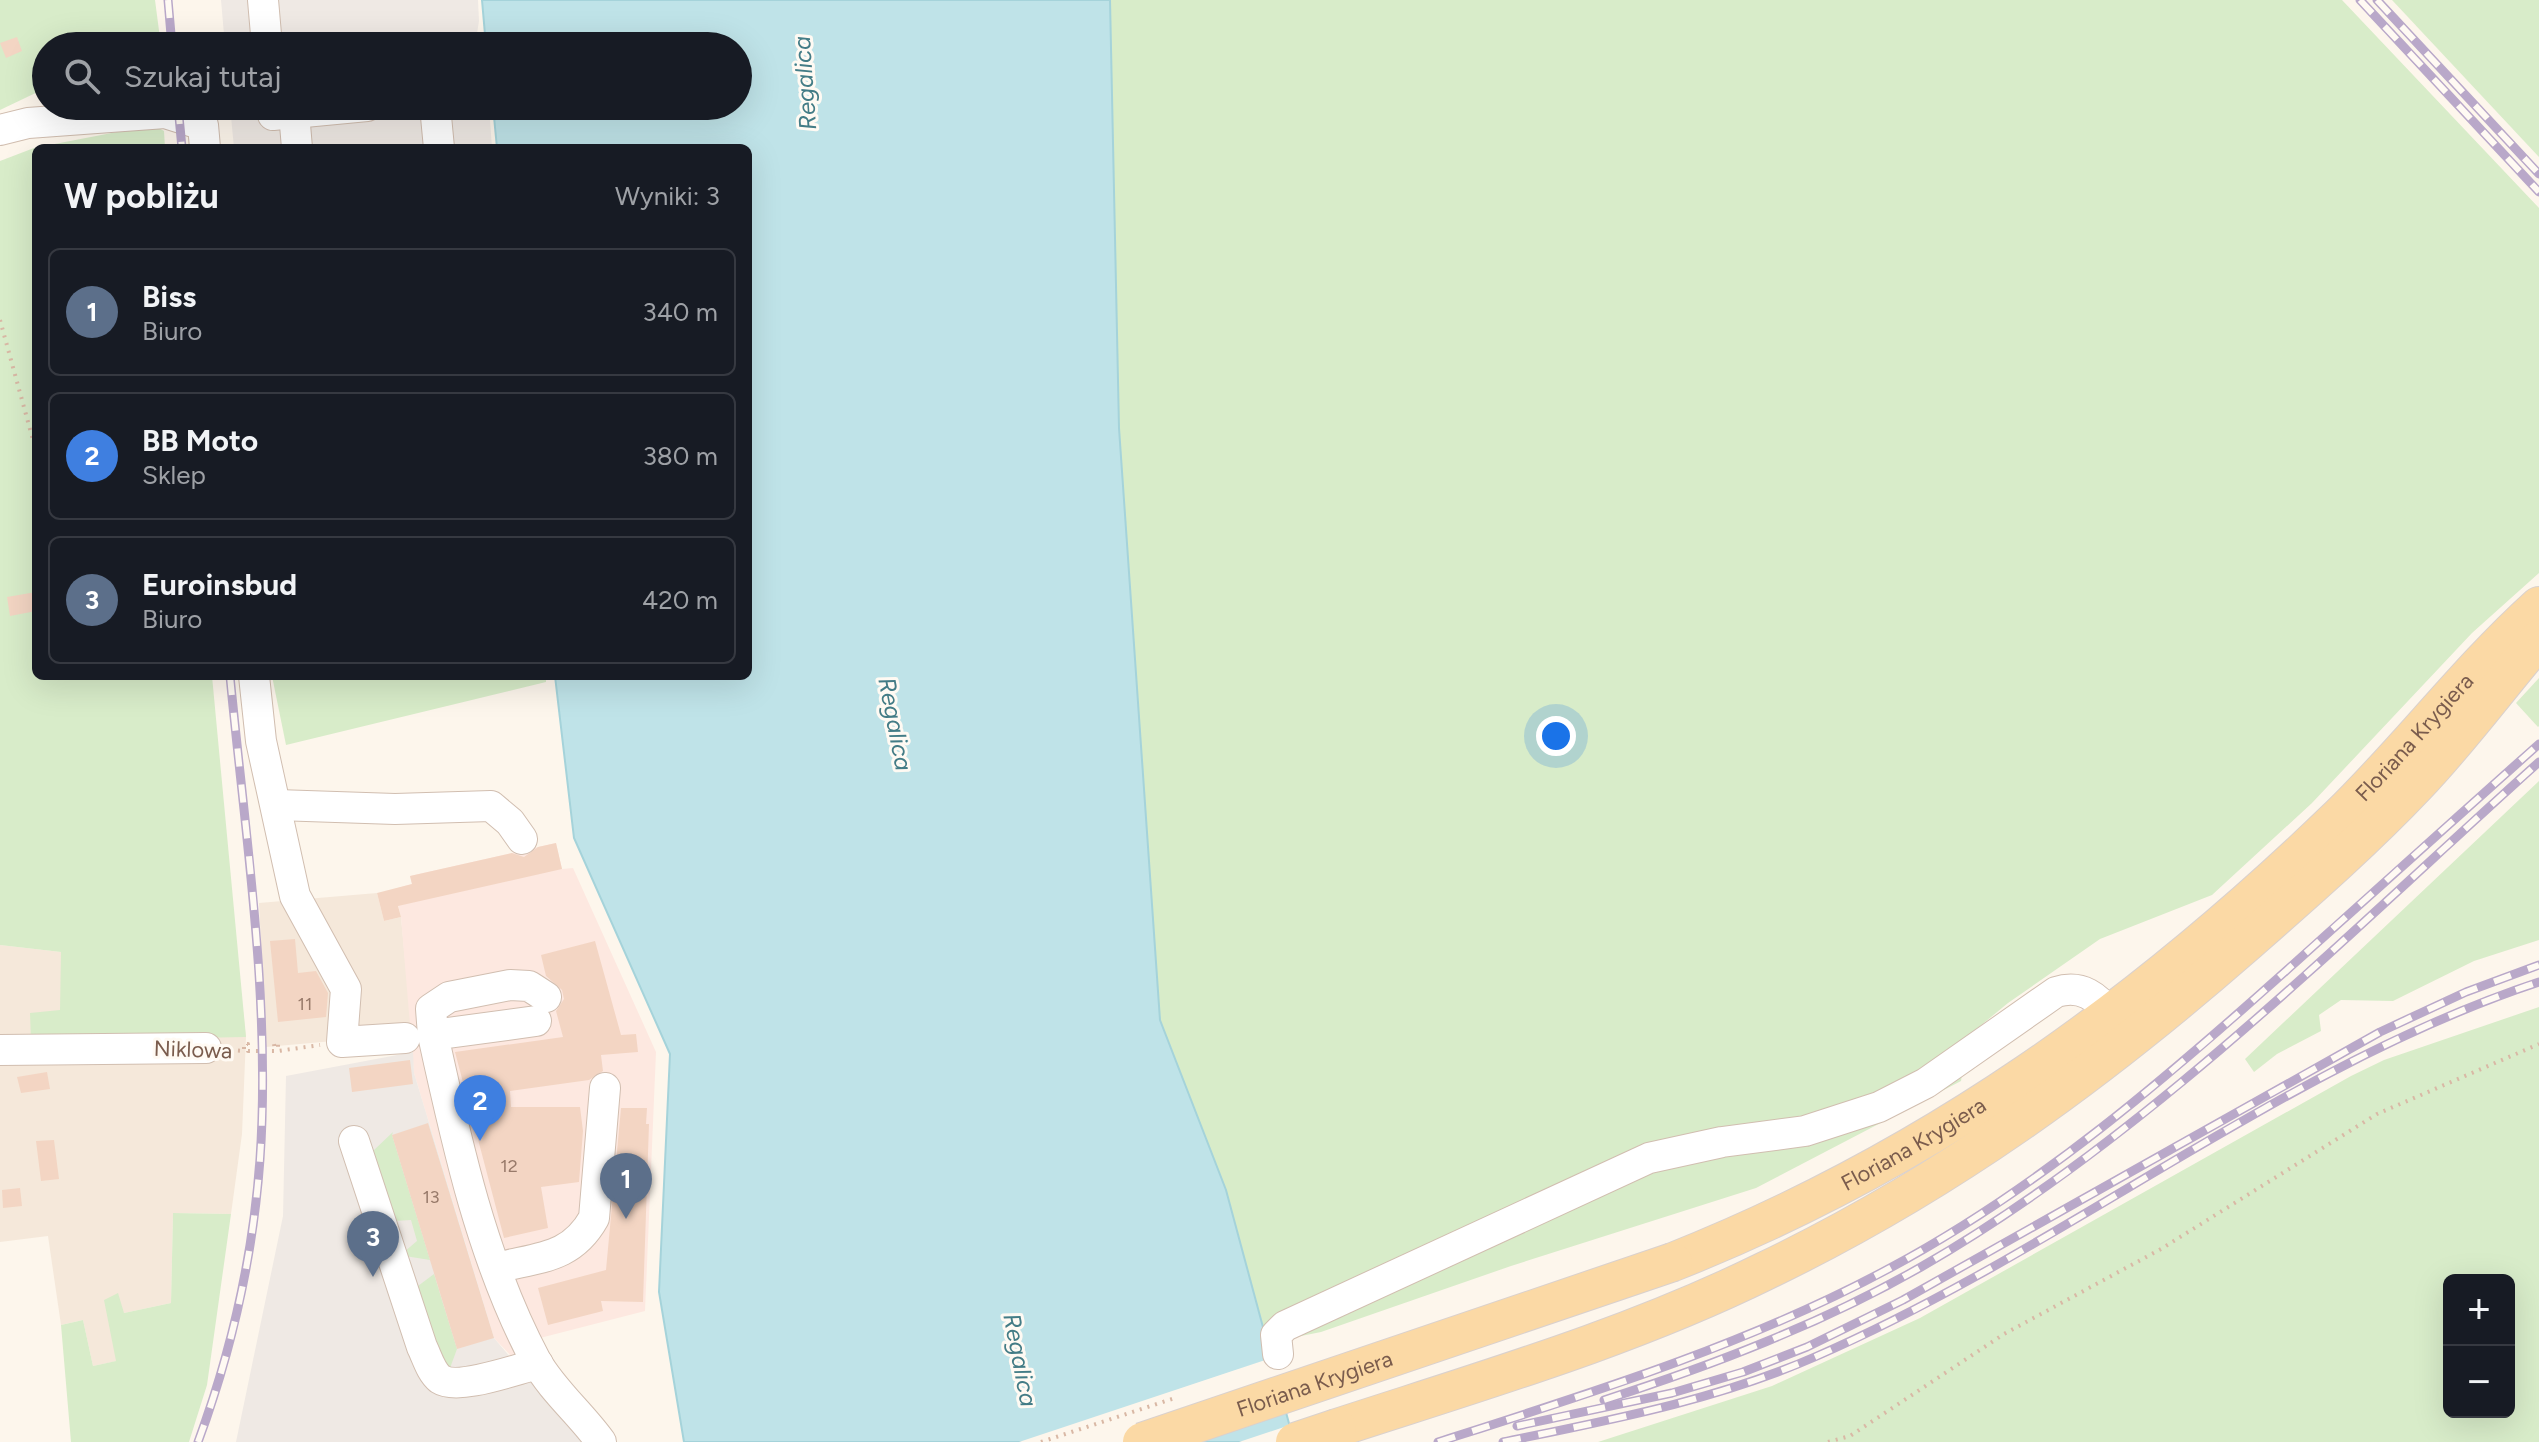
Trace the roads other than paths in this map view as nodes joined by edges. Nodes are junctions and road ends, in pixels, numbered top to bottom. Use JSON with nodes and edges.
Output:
{"nodes":[{"id":1,"x":263,"y":0,"type":"edge"},
{"id":2,"x":266,"y":32,"type":"edge"},
{"id":3,"x":69,"y":120,"type":"edge"},
{"id":4,"x":187,"y":120,"type":"edge"},
{"id":5,"x":287,"y":120,"type":"edge"},
{"id":6,"x":436,"y":120,"type":"edge"},
{"id":7,"x":0,"y":130,"type":"edge"},
{"id":8,"x":205,"y":144,"type":"edge"},
{"id":9,"x":296,"y":144,"type":"edge"},
{"id":10,"x":439,"y":144,"type":"edge"},
{"id":11,"x":2539,"y":606,"type":"edge"},
{"id":12,"x":2539,"y":639,"type":"edge"},
{"id":13,"x":254,"y":680,"type":"edge"},
{"id":14,"x":277,"y":805,"type":"junction"},
{"id":15,"x":522,"y":839,"type":"dead end"},
{"id":16,"x":541,"y":1009,"type":"dead end"},
{"id":17,"x":2112,"y":1016,"type":"junction"},
{"id":18,"x":419,"y":1036,"type":"junction"},
{"id":19,"x":206,"y":1048,"type":"road end"},
{"id":20,"x":0,"y":1050,"type":"edge"},
{"id":21,"x":605,"y":1088,"type":"dead end"},
{"id":22,"x":354,"y":1141,"type":"dead end"},
{"id":23,"x":496,"y":1268,"type":"junction"},
{"id":24,"x":1278,"y":1354,"type":"dead end"},
{"id":25,"x":538,"y":1364,"type":"junction"},
{"id":26,"x":601,"y":1442,"type":"edge"},
{"id":27,"x":1142,"y":1442,"type":"edge"},
{"id":28,"x":1295,"y":1442,"type":"edge"}],
"edges":[{"from":1,"to":2,"type":"street"},
{"from":3,"to":7,"type":"street"},
{"from":4,"to":8,"type":"street"},
{"from":5,"to":9,"type":"street"},
{"from":6,"to":10,"type":"street"},
{"from":11,"to":17,"type":"main road","name":"Floriana Krygiera"},
{"from":12,"to":28,"type":"main road","name":"Floriana Krygiera","bridge":true},
{"from":13,"to":14,"type":"street"},
{"from":14,"to":15,"type":"street"},
{"from":14,"to":18,"type":"street"},
{"from":16,"to":18,"type":"street"},
{"from":17,"to":24,"type":"street"},
{"from":17,"to":27,"type":"main road","name":"Floriana Krygiera","bridge":true},
{"from":18,"to":23,"type":"street"},
{"from":19,"to":20,"type":"street","name":"Niklowa"},
{"from":21,"to":23,"type":"street"},
{"from":22,"to":25,"type":"street"},
{"from":23,"to":25,"type":"street"},
{"from":25,"to":26,"type":"street"}]}
